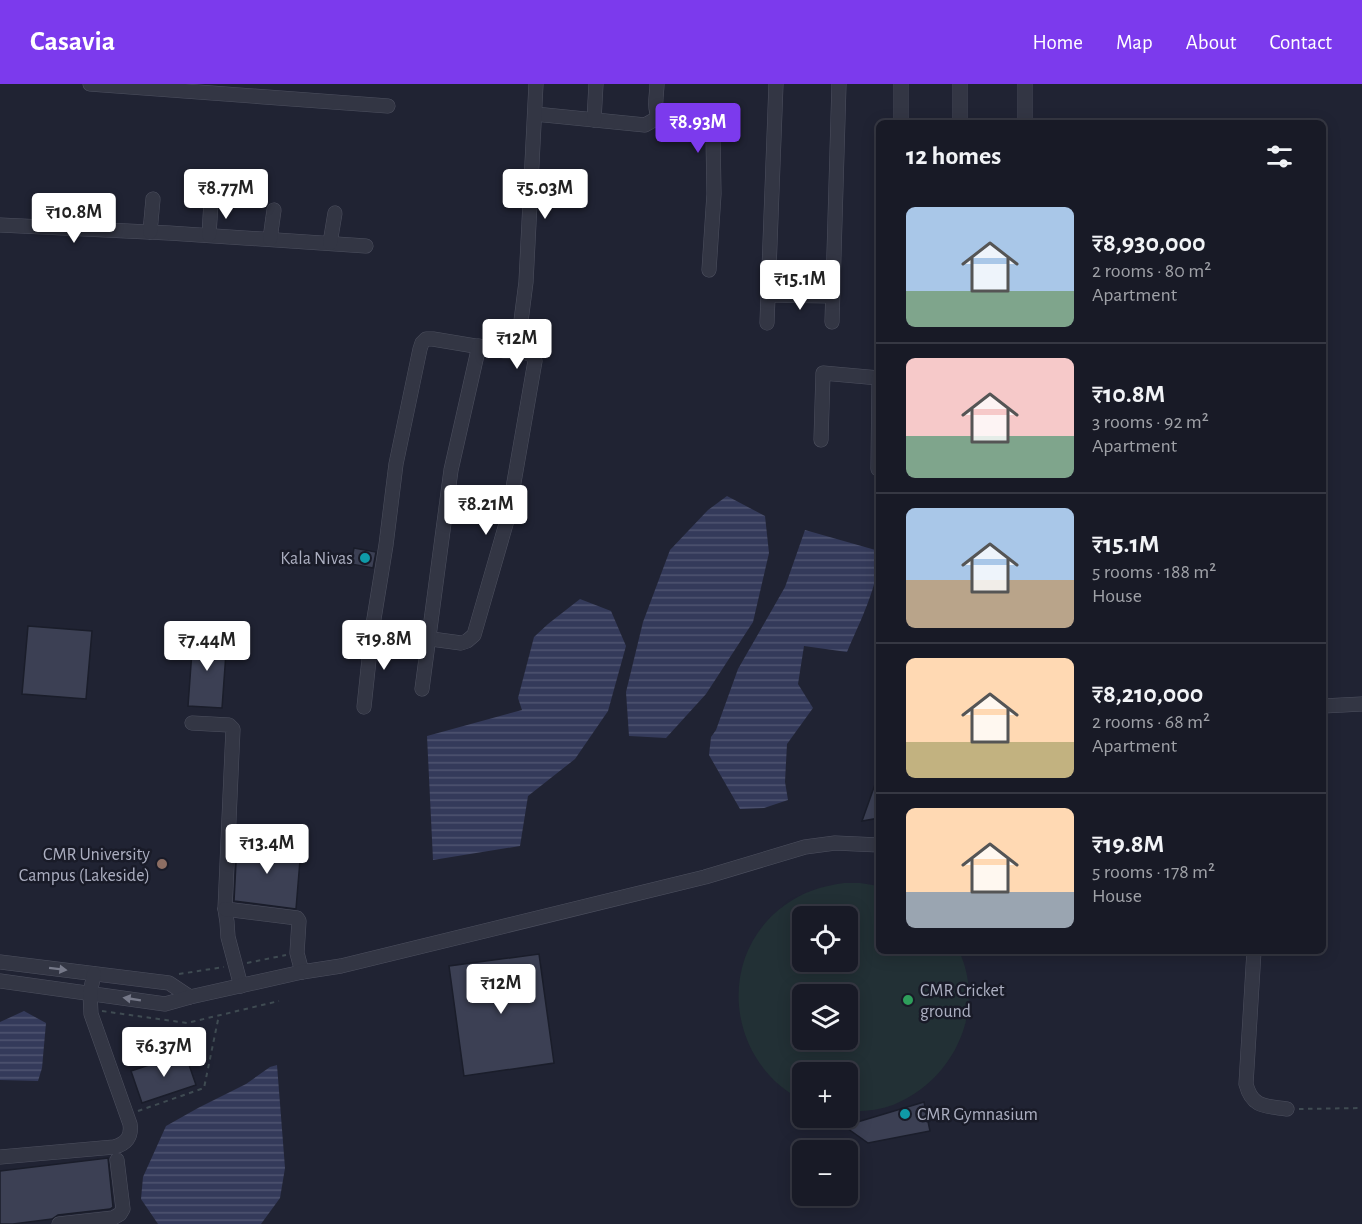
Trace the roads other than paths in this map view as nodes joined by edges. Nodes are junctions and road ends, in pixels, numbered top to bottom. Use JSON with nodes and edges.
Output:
{"nodes":[{"id":1,"x":90,"y":84,"type":"edge"},
{"id":2,"x":536,"y":84,"type":"edge"},
{"id":3,"x":596,"y":84,"type":"edge"},
{"id":4,"x":657,"y":84,"type":"edge"},
{"id":5,"x":776,"y":84,"type":"edge"},
{"id":6,"x":838,"y":84,"type":"edge"},
{"id":7,"x":901,"y":84,"type":"edge"},
{"id":8,"x":960,"y":84,"type":"edge"},
{"id":9,"x":1025,"y":84,"type":"edge"},
{"id":10,"x":388,"y":106,"type":"dead end"},
{"id":11,"x":535,"y":114,"type":"junction"},
{"id":12,"x":659,"y":117,"type":"junction"},
{"id":13,"x":594,"y":120,"type":"junction"},
{"id":14,"x":900,"y":120,"type":"edge"},
{"id":15,"x":960,"y":120,"type":"edge"},
{"id":16,"x":1025,"y":120,"type":"edge"},
{"id":17,"x":153,"y":199,"type":"dead end"},
{"id":18,"x":211,"y":202,"type":"dead end"},
{"id":19,"x":274,"y":210,"type":"dead end"},
{"id":20,"x":335,"y":213,"type":"dead end"},
{"id":21,"x":0,"y":225,"type":"edge"},
{"id":22,"x":150,"y":232,"type":"junction"},
{"id":23,"x":209,"y":235,"type":"junction"},
{"id":24,"x":270,"y":239,"type":"junction"},
{"id":25,"x":330,"y":243,"type":"junction"},
{"id":26,"x":366,"y":246,"type":"dead end"},
{"id":27,"x":710,"y":270,"type":"dead end"},
{"id":28,"x":768,"y":295,"type":"junction"},
{"id":29,"x":832,"y":296,"type":"junction"},
{"id":30,"x":831,"y":322,"type":"dead end"},
{"id":31,"x":767,"y":323,"type":"dead end"},
{"id":32,"x":479,"y":346,"type":"junction"},
{"id":33,"x":517,"y":352,"type":"junction"},
{"id":34,"x":876,"y":378,"type":"edge"},
{"id":35,"x":821,"y":440,"type":"dead end"},
{"id":36,"x":372,"y":631,"type":"junction"},
{"id":37,"x":428,"y":638,"type":"junction"},
{"id":38,"x":422,"y":689,"type":"dead end"},
{"id":39,"x":1362,"y":704,"type":"edge"},
{"id":40,"x":1326,"y":706,"type":"edge"},
{"id":41,"x":364,"y":707,"type":"dead end"},
{"id":42,"x":192,"y":723,"type":"dead end"},
{"id":43,"x":876,"y":845,"type":"edge"},
{"id":44,"x":225,"y":909,"type":"junction"},
{"id":45,"x":1254,"y":954,"type":"edge"},
{"id":46,"x":0,"y":962,"type":"edge"},
{"id":47,"x":302,"y":972,"type":"junction"},
{"id":48,"x":94,"y":974,"type":"junction"},
{"id":49,"x":0,"y":981,"type":"edge"},
{"id":50,"x":241,"y":986,"type":"junction"},
{"id":51,"x":90,"y":993,"type":"junction"},
{"id":52,"x":190,"y":997,"type":"junction"},
{"id":53,"x":1287,"y":1109,"type":"road end"},
{"id":54,"x":0,"y":1157,"type":"edge"},
{"id":55,"x":117,"y":1160,"type":"dead end"},
{"id":56,"x":59,"y":1224,"type":"edge"}],
"edges":[{"from":1,"to":10,"type":"street"},
{"from":2,"to":11,"type":"street"},
{"from":3,"to":13,"type":"street"},
{"from":4,"to":12,"type":"street"},
{"from":5,"to":28,"type":"street"},
{"from":6,"to":29,"type":"street"},
{"from":7,"to":14,"type":"street"},
{"from":8,"to":15,"type":"street"},
{"from":9,"to":16,"type":"street"},
{"from":11,"to":13,"type":"street"},
{"from":11,"to":33,"type":"street"},
{"from":12,"to":13,"type":"street"},
{"from":12,"to":27,"type":"street"},
{"from":17,"to":22,"type":"street"},
{"from":18,"to":23,"type":"street"},
{"from":19,"to":24,"type":"street"},
{"from":20,"to":25,"type":"street"},
{"from":21,"to":22,"type":"street"},
{"from":22,"to":23,"type":"street"},
{"from":23,"to":24,"type":"street"},
{"from":24,"to":25,"type":"street"},
{"from":25,"to":26,"type":"street"},
{"from":28,"to":29,"type":"street"},
{"from":28,"to":31,"type":"street"},
{"from":29,"to":30,"type":"street"},
{"from":32,"to":33,"type":"street"},
{"from":32,"to":36,"type":"street"},
{"from":32,"to":37,"type":"street"},
{"from":33,"to":37,"type":"street"},
{"from":34,"to":35,"type":"street"},
{"from":36,"to":37,"type":"street"},
{"from":36,"to":41,"type":"street"},
{"from":37,"to":38,"type":"street"},
{"from":39,"to":40,"type":"street"},
{"from":42,"to":44,"type":"street"},
{"from":43,"to":47,"type":"street"},
{"from":44,"to":47,"type":"street"},
{"from":44,"to":50,"type":"street"},
{"from":45,"to":53,"type":"street"},
{"from":46,"to":48,"type":"street","one_way":true},
{"from":47,"to":50,"type":"street"},
{"from":48,"to":51,"type":"street"},
{"from":48,"to":52,"type":"street"},
{"from":49,"to":51,"type":"street"},
{"from":50,"to":52,"type":"street"},
{"from":52,"to":51,"type":"street","one_way":true},
{"from":51,"to":54,"type":"street"},
{"from":55,"to":56,"type":"street"}]}
